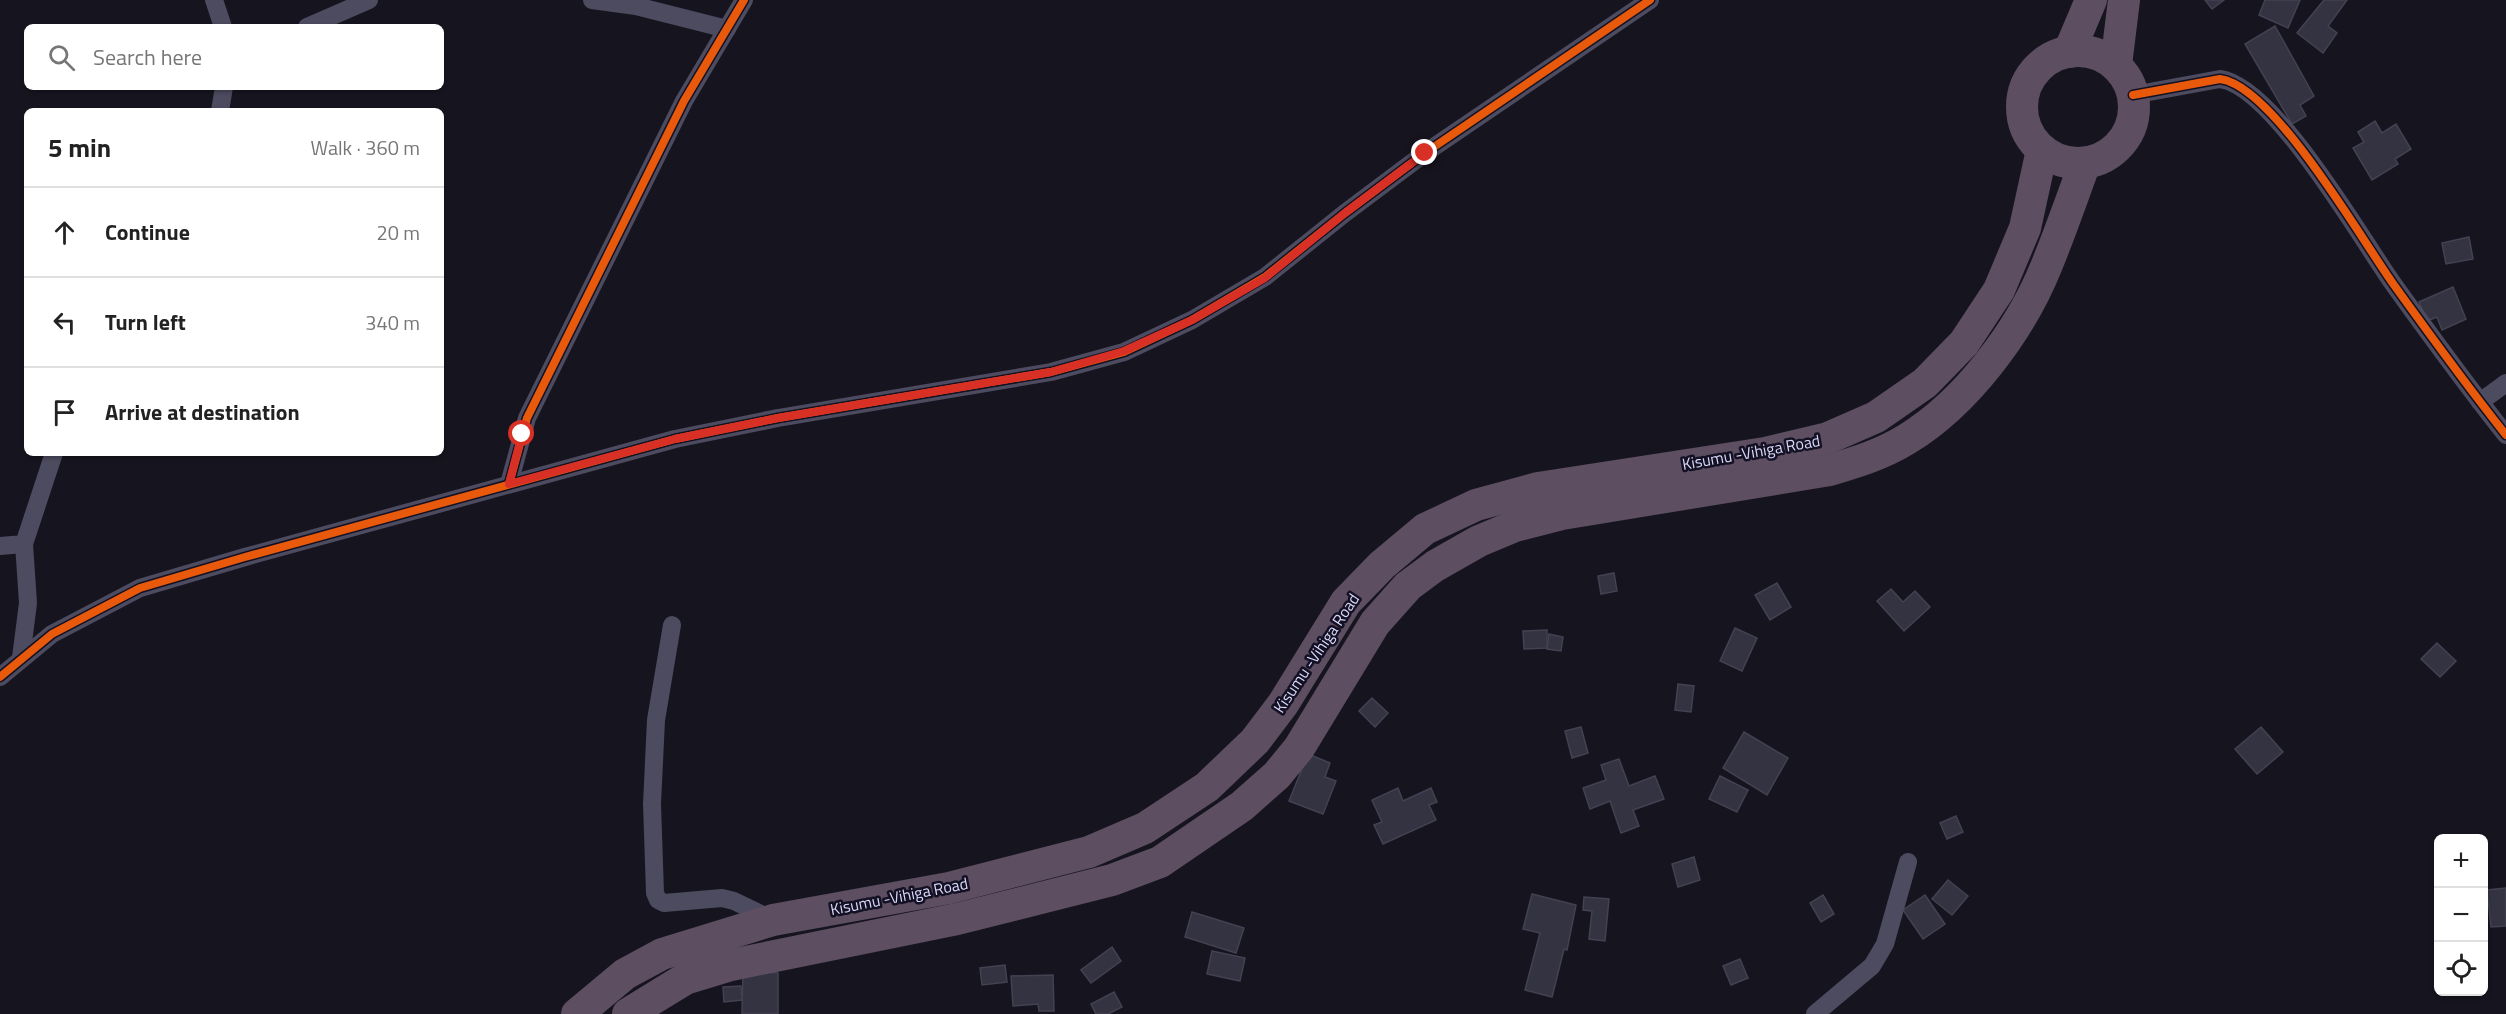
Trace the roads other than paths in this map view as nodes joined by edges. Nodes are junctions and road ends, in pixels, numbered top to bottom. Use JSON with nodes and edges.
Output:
{"nodes":[{"id":1,"x":214,"y":0,"type":"edge"},
{"id":2,"x":369,"y":0,"type":"edge"},
{"id":3,"x":592,"y":0,"type":"edge"},
{"id":4,"x":744,"y":0,"type":"edge"},
{"id":5,"x":1650,"y":0,"type":"edge"},
{"id":6,"x":2091,"y":0,"type":"edge"},
{"id":7,"x":2124,"y":0,"type":"edge"},
{"id":8,"x":222,"y":24,"type":"edge"},
{"id":9,"x":314,"y":24,"type":"edge"},
{"id":10,"x":727,"y":29,"type":"junction"},
{"id":11,"x":2068,"y":52,"type":"junction"},
{"id":12,"x":2116,"y":65,"type":"junction"},
{"id":13,"x":224,"y":90,"type":"edge"},
{"id":14,"x":2133,"y":95,"type":"junction"},
{"id":15,"x":220,"y":108,"type":"edge"},
{"id":16,"x":2042,"y":150,"type":"junction"},
{"id":17,"x":2085,"y":163,"type":"junction"},
{"id":18,"x":2506,"y":383,"type":"edge"},
{"id":19,"x":2480,"y":402,"type":"junction"},
{"id":20,"x":2506,"y":435,"type":"edge"},
{"id":21,"x":53,"y":456,"type":"edge"},
{"id":22,"x":509,"y":484,"type":"junction"},
{"id":23,"x":24,"y":544,"type":"junction"},
{"id":24,"x":0,"y":546,"type":"edge"},
{"id":25,"x":672,"y":625,"type":"dead end"},
{"id":26,"x":21,"y":658,"type":"junction"},
{"id":27,"x":0,"y":677,"type":"edge"},
{"id":28,"x":1908,"y":861,"type":"dead end"},
{"id":29,"x":773,"y":921,"type":"junction"},
{"id":30,"x":577,"y":1014,"type":"edge"},
{"id":31,"x":628,"y":1014,"type":"edge"},
{"id":32,"x":1815,"y":1014,"type":"edge"}],
"edges":[{"from":1,"to":8,"type":"street"},
{"from":2,"to":9,"type":"street"},
{"from":3,"to":10,"type":"street"},
{"from":4,"to":10,"type":"street"},
{"from":5,"to":22,"type":"street"},
{"from":6,"to":11,"type":"highway"},
{"from":7,"to":12,"type":"highway"},
{"from":10,"to":22,"type":"street"},
{"from":11,"to":12,"type":"highway"},
{"from":11,"to":16,"type":"highway"},
{"from":12,"to":14,"type":"highway"},
{"from":13,"to":15,"type":"street"},
{"from":14,"to":17,"type":"highway"},
{"from":14,"to":19,"type":"street"},
{"from":16,"to":17,"type":"highway"},
{"from":16,"to":29,"type":"highway","name":"Kisumu -Vihiga Road"},
{"from":17,"to":31,"type":"highway","name":"Kisumu -Vihiga Road"},
{"from":18,"to":19,"type":"street"},
{"from":19,"to":20,"type":"street"},
{"from":21,"to":23,"type":"street"},
{"from":22,"to":26,"type":"street"},
{"from":23,"to":24,"type":"street"},
{"from":23,"to":26,"type":"street"},
{"from":25,"to":29,"type":"street"},
{"from":26,"to":27,"type":"street"},
{"from":28,"to":32,"type":"street"},
{"from":29,"to":30,"type":"highway","name":"Kisumu -Vihiga Road"}]}
